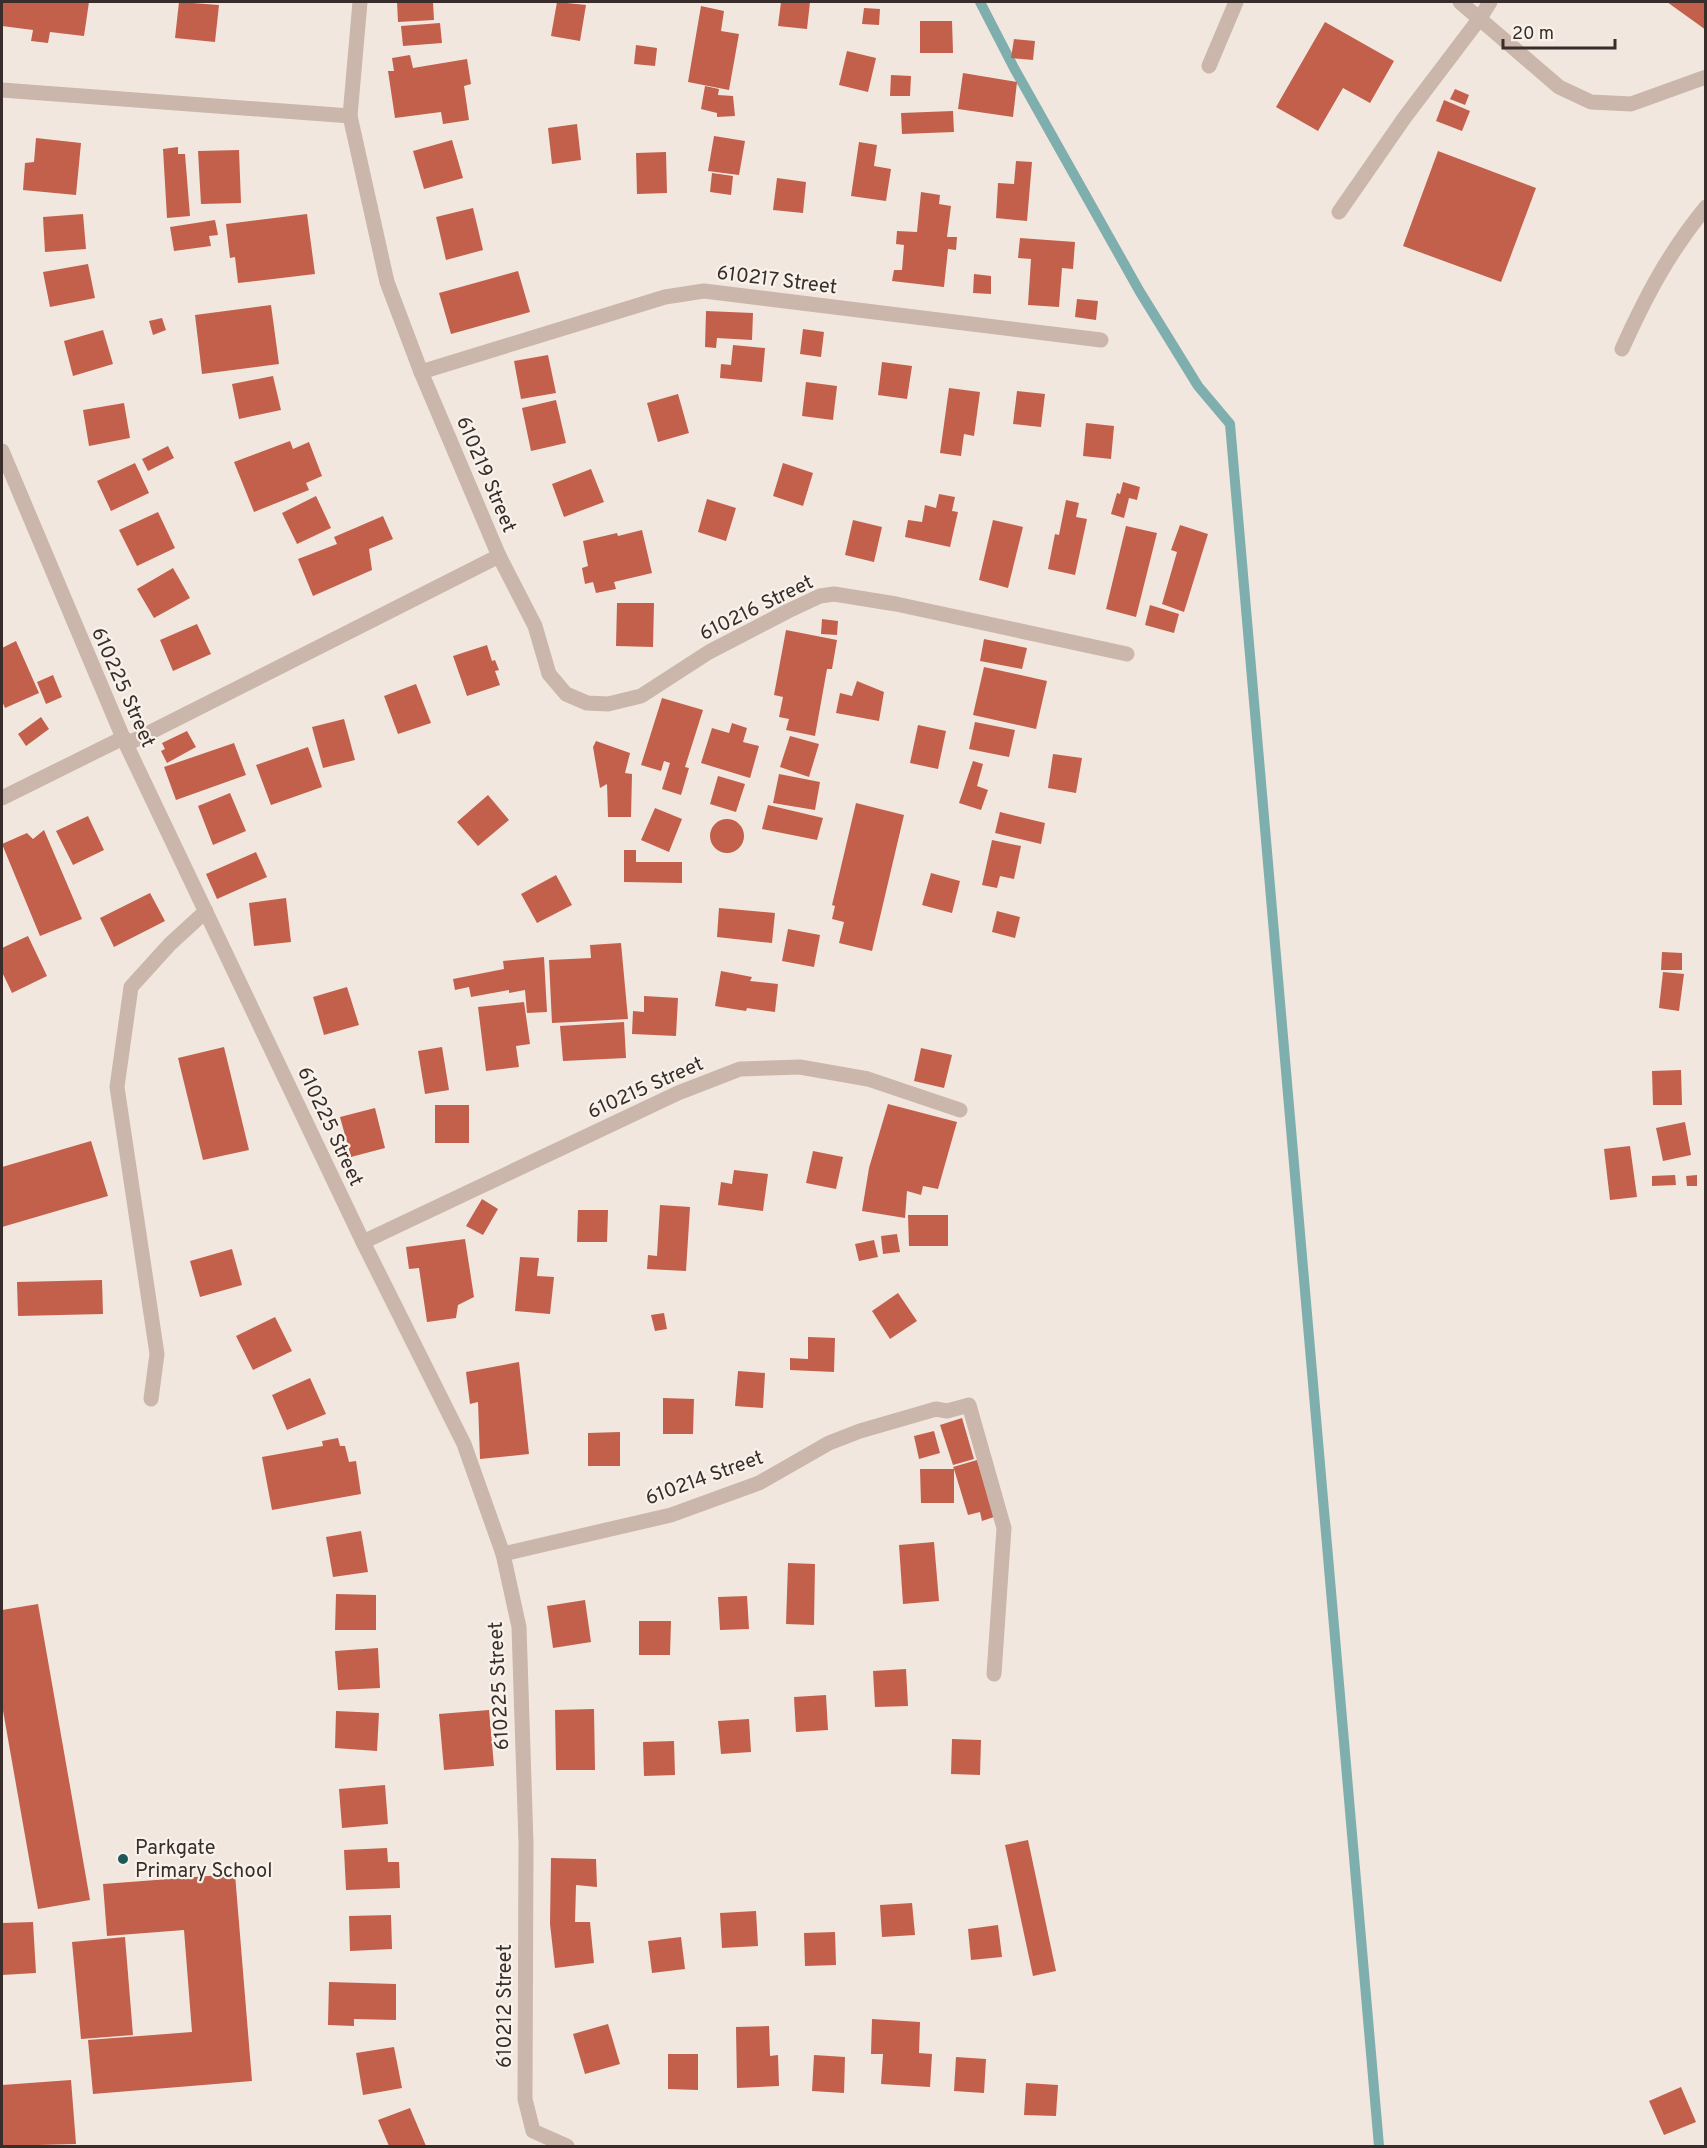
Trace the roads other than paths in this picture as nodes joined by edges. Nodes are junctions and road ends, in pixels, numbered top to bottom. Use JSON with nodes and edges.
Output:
{"nodes":[{"id":1,"x":360,"y":2,"type":"edge"},
{"id":2,"x":1236,"y":2,"type":"edge"},
{"id":3,"x":1460,"y":2,"type":"edge"},
{"id":4,"x":1490,"y":2,"type":"edge"},
{"id":5,"x":1480,"y":18,"type":"junction"},
{"id":6,"x":1209,"y":66,"type":"dead end"},
{"id":7,"x":1706,"y":77,"type":"edge"},
{"id":8,"x":2,"y":90,"type":"edge"},
{"id":9,"x":350,"y":116,"type":"junction"},
{"id":10,"x":1706,"y":207,"type":"edge"},
{"id":11,"x":1339,"y":212,"type":"dead end"},
{"id":12,"x":1101,"y":340,"type":"dead end"},
{"id":13,"x":1622,"y":349,"type":"dead end"},
{"id":14,"x":421,"y":372,"type":"junction"},
{"id":15,"x":2,"y":450,"type":"edge"},
{"id":16,"x":499,"y":555,"type":"junction"},
{"id":17,"x":1127,"y":654,"type":"dead end"},
{"id":18,"x":123,"y":738,"type":"junction"},
{"id":19,"x":2,"y":798,"type":"edge"},
{"id":20,"x":206,"y":911,"type":"junction"},
{"id":21,"x":960,"y":1110,"type":"dead end"},
{"id":22,"x":363,"y":1242,"type":"junction"},
{"id":23,"x":151,"y":1399,"type":"dead end"},
{"id":24,"x":503,"y":1554,"type":"junction"},
{"id":25,"x":994,"y":1674,"type":"dead end"},
{"id":26,"x":526,"y":1843,"type":"joint"},
{"id":27,"x":533,"y":2131,"type":"junction"},
{"id":28,"x":537,"y":2146,"type":"edge"},
{"id":29,"x":567,"y":2146,"type":"edge"}],
"edges":[{"from":1,"to":9,"type":"street","name":"610219 Street"},
{"from":2,"to":6,"type":"street"},
{"from":3,"to":5,"type":"street"},
{"from":4,"to":5,"type":"street"},
{"from":5,"to":7,"type":"street"},
{"from":5,"to":11,"type":"street"},
{"from":8,"to":9,"type":"street"},
{"from":9,"to":14,"type":"street","name":"610219 Street"},
{"from":10,"to":13,"type":"street"},
{"from":12,"to":14,"type":"street","name":"610217 Street"},
{"from":14,"to":16,"type":"street","name":"610219 Street"},
{"from":15,"to":18,"type":"street","name":"610225 Street"},
{"from":16,"to":17,"type":"street","name":"610216 Street"},
{"from":16,"to":18,"type":"street","name":"610219 Street"},
{"from":18,"to":19,"type":"street"},
{"from":18,"to":20,"type":"street","name":"610225 Street"},
{"from":20,"to":22,"type":"street","name":"610225 Street"},
{"from":20,"to":23,"type":"street"},
{"from":21,"to":22,"type":"street","name":"610215 Street"},
{"from":22,"to":24,"type":"street","name":"610225 Street"},
{"from":24,"to":25,"type":"street","name":"610214 Street"},
{"from":24,"to":26,"type":"street","name":"610225 Street"},
{"from":26,"to":27,"type":"street","name":"610212 Street"},
{"from":27,"to":28,"type":"street","name":"610212 Street"},
{"from":27,"to":29,"type":"street"}]}
